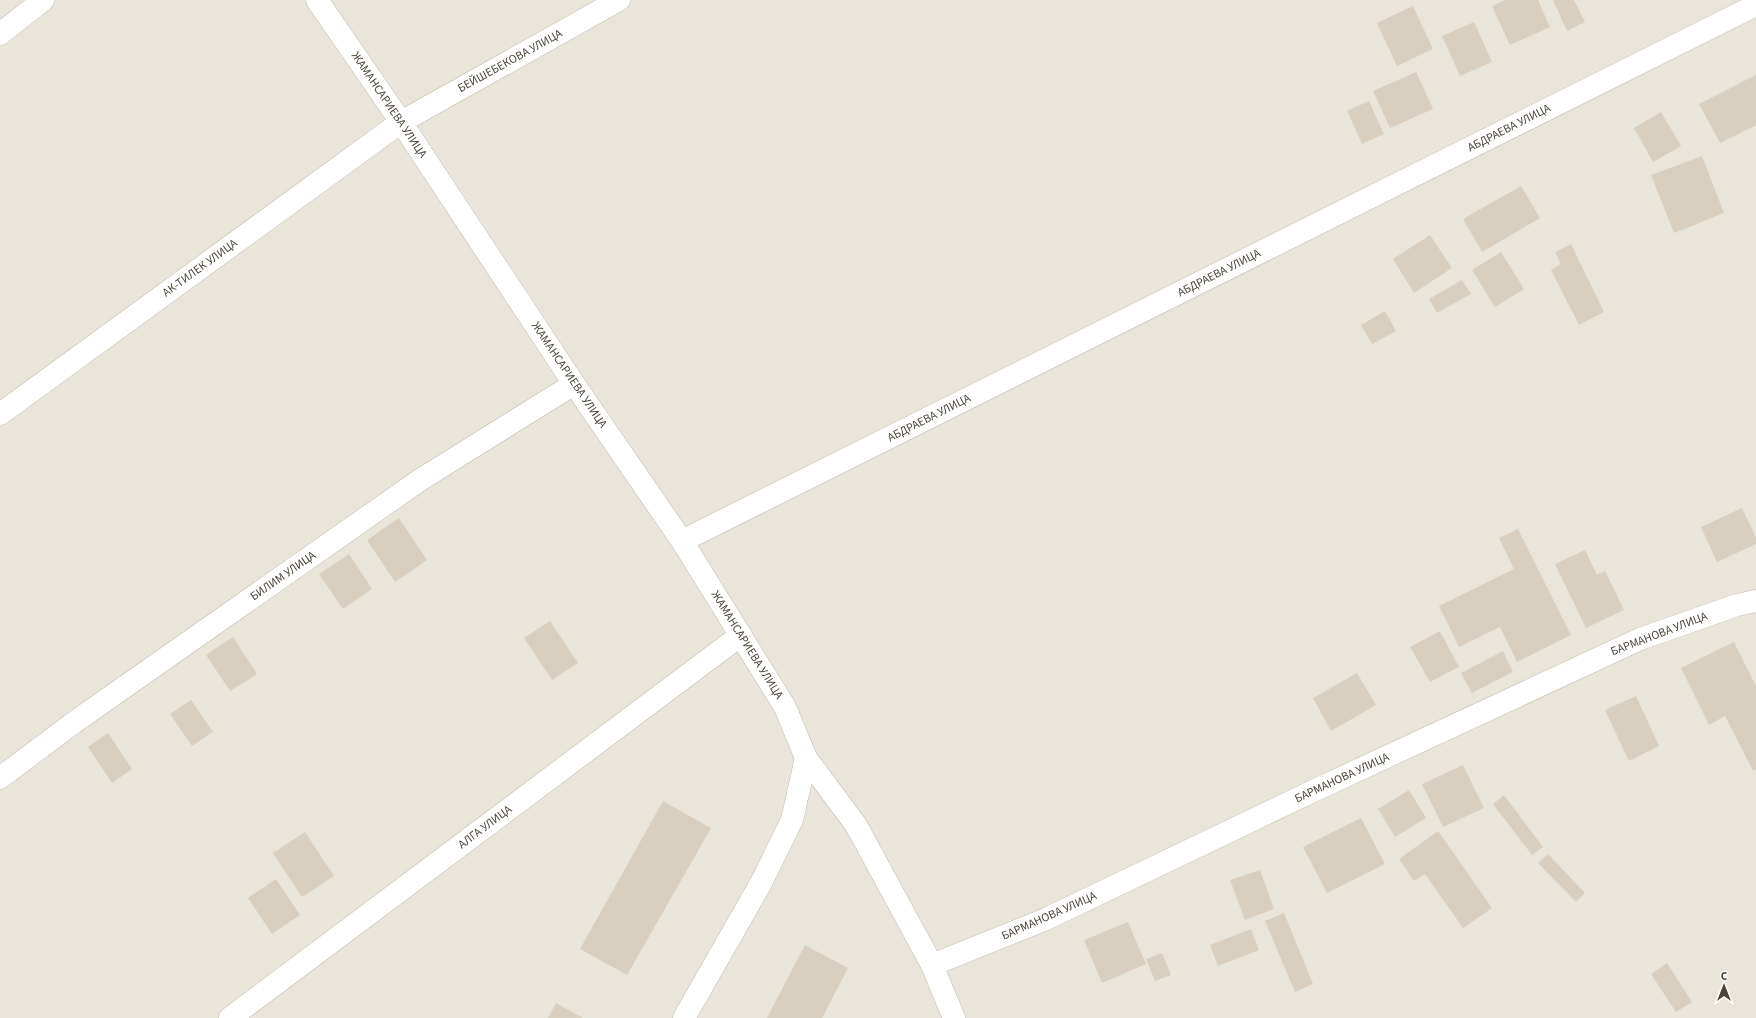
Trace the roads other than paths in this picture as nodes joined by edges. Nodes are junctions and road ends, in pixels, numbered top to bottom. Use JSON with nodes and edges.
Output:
{"nodes":[{"id":1,"x":43,"y":0,"type":"edge"},
{"id":2,"x":317,"y":0,"type":"edge"},
{"id":3,"x":619,"y":0,"type":"edge"},
{"id":4,"x":1756,"y":5,"type":"edge"},
{"id":5,"x":0,"y":34,"type":"edge"},
{"id":6,"x":401,"y":122,"type":"junction"},
{"id":7,"x":574,"y":384,"type":"junction"},
{"id":8,"x":0,"y":414,"type":"edge"},
{"id":9,"x":682,"y":541,"type":"junction"},
{"id":10,"x":1756,"y":601,"type":"edge"},
{"id":11,"x":741,"y":635,"type":"junction"},
{"id":12,"x":806,"y":758,"type":"junction"},
{"id":13,"x":0,"y":778,"type":"edge"},
{"id":14,"x":932,"y":965,"type":"junction"},
{"id":15,"x":230,"y":1018,"type":"edge"},
{"id":16,"x":684,"y":1018,"type":"edge"},
{"id":17,"x":954,"y":1018,"type":"edge"}],
"edges":[{"from":1,"to":5,"type":"street"},
{"from":2,"to":6,"type":"street","name":"ЖАМАНСАРИЕВА УЛИЦА"},
{"from":3,"to":6,"type":"street","name":"БЕЙШЕБЕКОВА УЛИЦА"},
{"from":4,"to":9,"type":"street","name":"АБДРАЕВА УЛИЦА"},
{"from":6,"to":7,"type":"street","name":"ЖАМАНСАРИЕВА УЛИЦА"},
{"from":6,"to":8,"type":"street","name":"АК-ТИЛЕК УЛИЦА"},
{"from":7,"to":9,"type":"street","name":"ЖАМАНСАРИЕВА УЛИЦА"},
{"from":7,"to":13,"type":"street","name":"БИЛИМ УЛИЦА"},
{"from":9,"to":11,"type":"street","name":"ЖАМАНСАРИЕВА УЛИЦА"},
{"from":10,"to":14,"type":"street","name":"БАРМАНОВА УЛИЦА"},
{"from":11,"to":12,"type":"street","name":"ЖАМАНСАРИЕВА УЛИЦА"},
{"from":11,"to":15,"type":"street","name":"АЛГА УЛИЦА"},
{"from":12,"to":14,"type":"street","name":"ЖАМАНСАРИЕВА УЛИЦА"},
{"from":12,"to":16,"type":"street"},
{"from":14,"to":17,"type":"street","name":"ЖАМАНСАРИЕВА УЛИЦА"}]}
